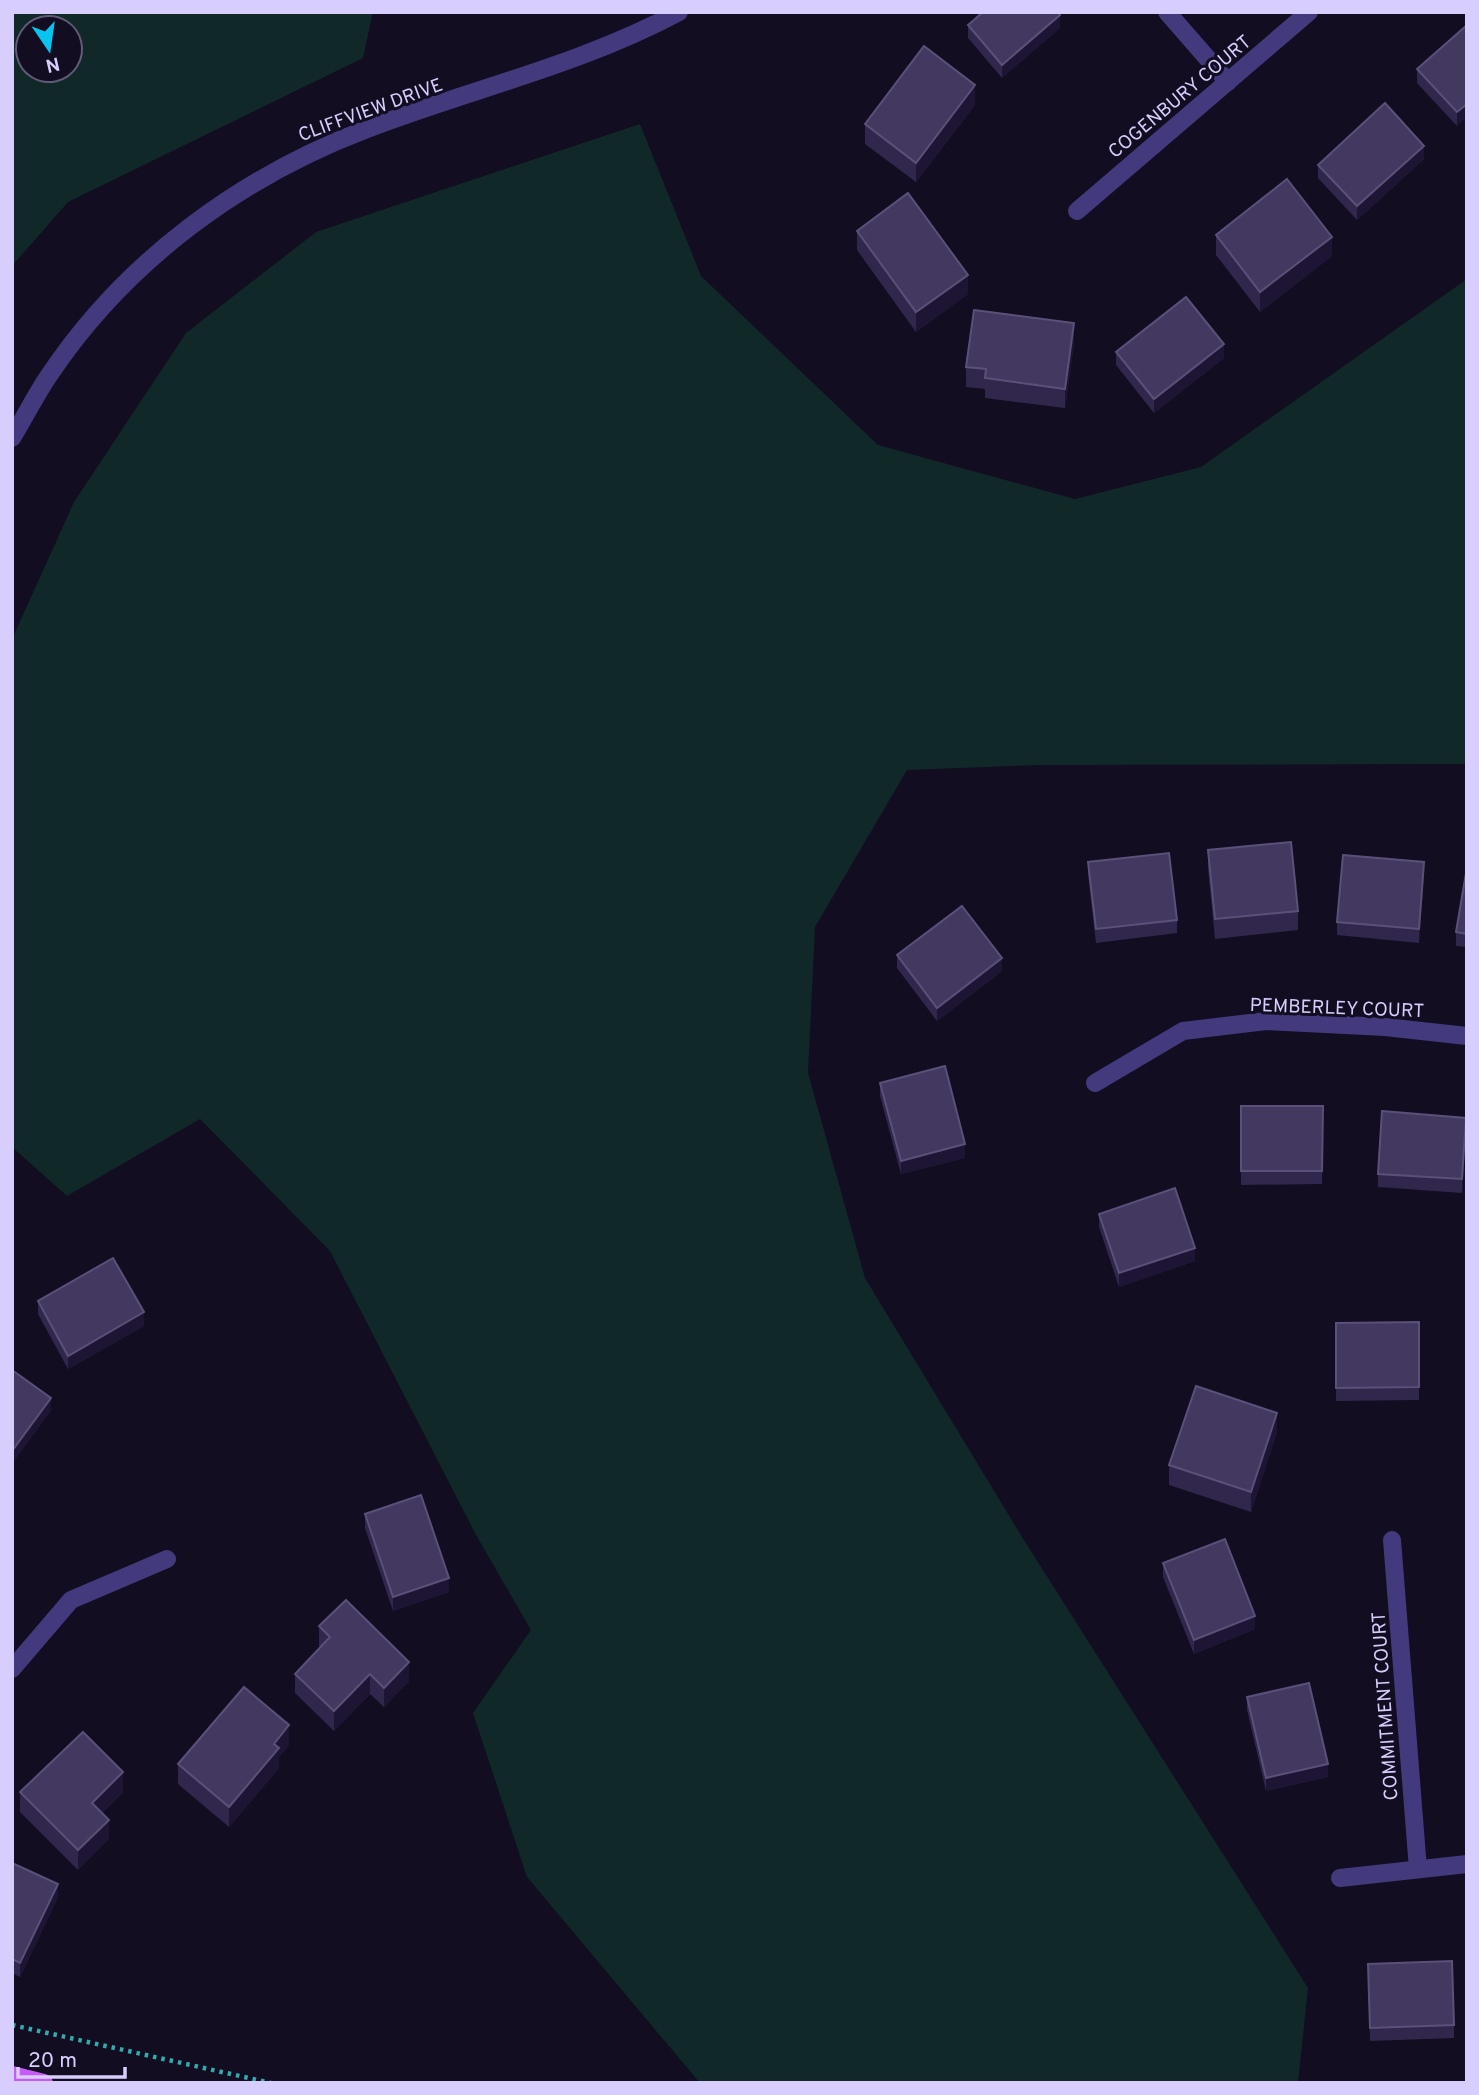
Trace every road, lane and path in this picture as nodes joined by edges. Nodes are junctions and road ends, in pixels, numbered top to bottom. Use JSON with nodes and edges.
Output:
{"nodes":[{"id":1,"x":679,"y":12,"type":"edge"},
{"id":2,"x":1167,"y":12,"type":"edge"},
{"id":3,"x":1309,"y":12,"type":"edge"},
{"id":4,"x":1228,"y":82,"type":"junction"},
{"id":5,"x":1077,"y":211,"type":"dead end"},
{"id":6,"x":12,"y":438,"type":"edge"},
{"id":7,"x":1467,"y":1036,"type":"edge"},
{"id":8,"x":1095,"y":1083,"type":"dead end"},
{"id":9,"x":1392,"y":1540,"type":"dead end"},
{"id":10,"x":167,"y":1559,"type":"dead end"},
{"id":11,"x":12,"y":1670,"type":"edge"},
{"id":12,"x":1467,"y":1864,"type":"edge"},
{"id":13,"x":1418,"y":1869,"type":"junction"},
{"id":14,"x":1340,"y":1878,"type":"dead end"},
{"id":15,"x":12,"y":2025,"type":"edge"},
{"id":16,"x":12,"y":2075,"type":"edge"},
{"id":17,"x":44,"y":2083,"type":"edge"},
{"id":18,"x":271,"y":2083,"type":"edge"}],
"edges":[{"from":1,"to":6,"type":"street","name":"CLIFFVIEW DRIVE"},
{"from":2,"to":4,"type":"street"},
{"from":3,"to":4,"type":"street","name":"COGENBURY COURT"},
{"from":4,"to":5,"type":"street","name":"COGENBURY COURT"},
{"from":7,"to":8,"type":"street","name":"PEMBERLEY COURT"},
{"from":9,"to":13,"type":"street","name":"COMMITMENT COURT"},
{"from":10,"to":11,"type":"street"},
{"from":12,"to":13,"type":"street"},
{"from":13,"to":14,"type":"street"},
{"from":15,"to":18,"type":"path"},
{"from":16,"to":17,"type":"main road"}]}
